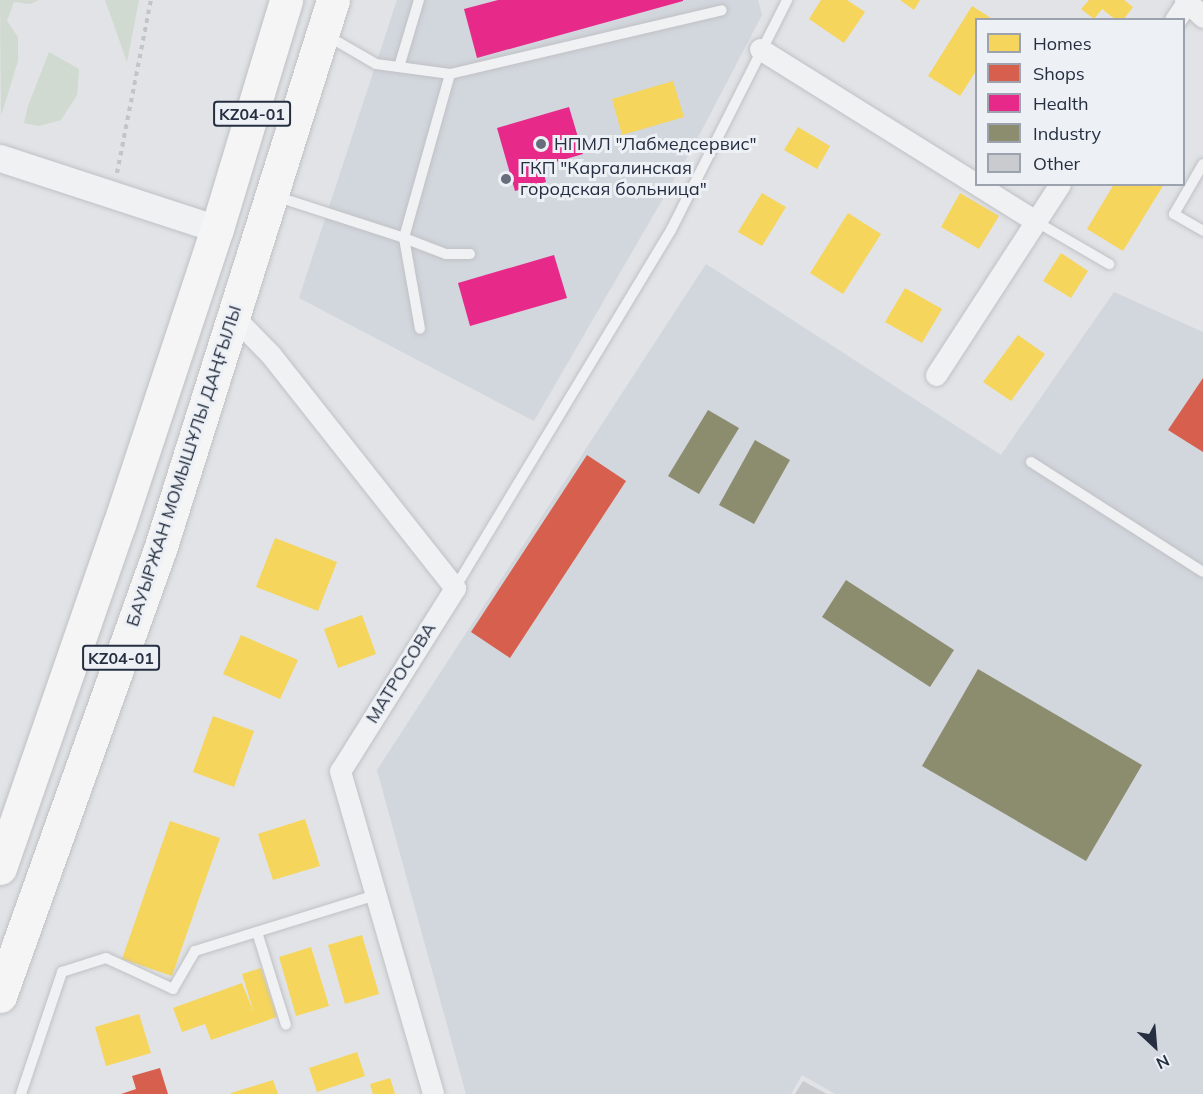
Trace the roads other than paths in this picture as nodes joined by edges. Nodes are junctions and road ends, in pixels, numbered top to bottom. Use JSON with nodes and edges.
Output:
{"nodes":[{"id":1,"x":286,"y":0,"type":"edge"},
{"id":2,"x":333,"y":0,"type":"edge"},
{"id":3,"x":419,"y":0,"type":"edge"},
{"id":4,"x":787,"y":0,"type":"edge"},
{"id":5,"x":1186,"y":1,"type":"edge"},
{"id":6,"x":722,"y":10,"type":"dead end"},
{"id":7,"x":1203,"y":17,"type":"edge"},
{"id":8,"x":1176,"y":18,"type":"edge"},
{"id":9,"x":323,"y":33,"type":"junction"},
{"id":10,"x":760,"y":49,"type":"junction"},
{"id":11,"x":399,"y":67,"type":"junction"},
{"id":12,"x":450,"y":74,"type":"junction"},
{"id":13,"x":0,"y":158,"type":"edge"},
{"id":14,"x":1203,"y":164,"type":"edge"},
{"id":15,"x":975,"y":183,"type":"edge"},
{"id":16,"x":979,"y":186,"type":"edge"},
{"id":17,"x":1059,"y":186,"type":"edge"},
{"id":18,"x":273,"y":195,"type":"junction"},
{"id":19,"x":1035,"y":221,"type":"junction"},
{"id":20,"x":217,"y":229,"type":"junction"},
{"id":21,"x":1203,"y":231,"type":"edge"},
{"id":22,"x":404,"y":238,"type":"junction"},
{"id":23,"x":258,"y":242,"type":"junction"},
{"id":24,"x":470,"y":254,"type":"dead end"},
{"id":25,"x":1109,"y":264,"type":"dead end"},
{"id":26,"x":233,"y":316,"type":"junction"},
{"id":27,"x":420,"y":329,"type":"dead end"},
{"id":28,"x":936,"y":375,"type":"dead end"},
{"id":29,"x":1031,"y":462,"type":"dead end"},
{"id":30,"x":119,"y":525,"type":"junction"},
{"id":31,"x":162,"y":543,"type":"junction"},
{"id":32,"x":1203,"y":572,"type":"edge"},
{"id":33,"x":455,"y":588,"type":"junction"},
{"id":34,"x":0,"y":868,"type":"edge"},
{"id":35,"x":376,"y":895,"type":"junction"},
{"id":36,"x":257,"y":932,"type":"junction"},
{"id":37,"x":0,"y":996,"type":"edge"},
{"id":38,"x":286,"y":1025,"type":"dead end"},
{"id":39,"x":21,"y":1094,"type":"edge"},
{"id":40,"x":433,"y":1094,"type":"edge"}],
"edges":[{"from":1,"to":20,"type":"main road","number":"KZ04-01"},
{"from":2,"to":9,"type":"main road","name":"БАУЫРЖАН МОМЫШҰЛЫ ДАҢҒЫЛЫ","number":"KZ04-01"},
{"from":3,"to":11,"type":"lane"},
{"from":4,"to":10,"type":"lane"},
{"from":5,"to":7,"type":"street"},
{"from":5,"to":8,"type":"street"},
{"from":6,"to":12,"type":"lane"},
{"from":9,"to":11,"type":"lane"},
{"from":9,"to":18,"type":"main road","name":"БАУЫРЖАН МОМЫШҰЛЫ ДАҢҒЫЛЫ","number":"KZ04-01"},
{"from":10,"to":15,"type":"street"},
{"from":10,"to":33,"type":"lane"},
{"from":11,"to":12,"type":"lane"},
{"from":12,"to":22,"type":"lane"},
{"from":13,"to":20,"type":"street"},
{"from":14,"to":21,"type":"lane"},
{"from":16,"to":19,"type":"street"},
{"from":17,"to":19,"type":"street"},
{"from":18,"to":22,"type":"lane"},
{"from":18,"to":23,"type":"main road","name":"БАУЫРЖАН МОМЫШҰЛЫ ДАҢҒЫЛЫ","number":"KZ04-01"},
{"from":19,"to":25,"type":"lane"},
{"from":19,"to":28,"type":"street"},
{"from":20,"to":23,"type":"main road"},
{"from":20,"to":30,"type":"main road","number":"KZ04-01"},
{"from":22,"to":24,"type":"lane"},
{"from":22,"to":27,"type":"lane"},
{"from":23,"to":26,"type":"main road","name":"БАУЫРЖАН МОМЫШҰЛЫ ДАҢҒЫЛЫ","number":"KZ04-01"},
{"from":26,"to":31,"type":"main road","name":"БАУЫРЖАН МОМЫШҰЛЫ ДАҢҒЫЛЫ","number":"KZ04-01"},
{"from":26,"to":33,"type":"street"},
{"from":29,"to":32,"type":"lane"},
{"from":30,"to":31,"type":"main road"},
{"from":30,"to":34,"type":"main road","number":"KZ04-01"},
{"from":31,"to":37,"type":"main road","name":"БАУЫРЖАН МОМЫШҰЛЫ ДАҢҒЫЛЫ","number":"KZ04-01"},
{"from":33,"to":35,"type":"street","name":"МАТРОСОВА"},
{"from":35,"to":36,"type":"lane"},
{"from":35,"to":40,"type":"street","name":"МАТРОСОВА"},
{"from":36,"to":38,"type":"lane"},
{"from":36,"to":39,"type":"lane"}]}
